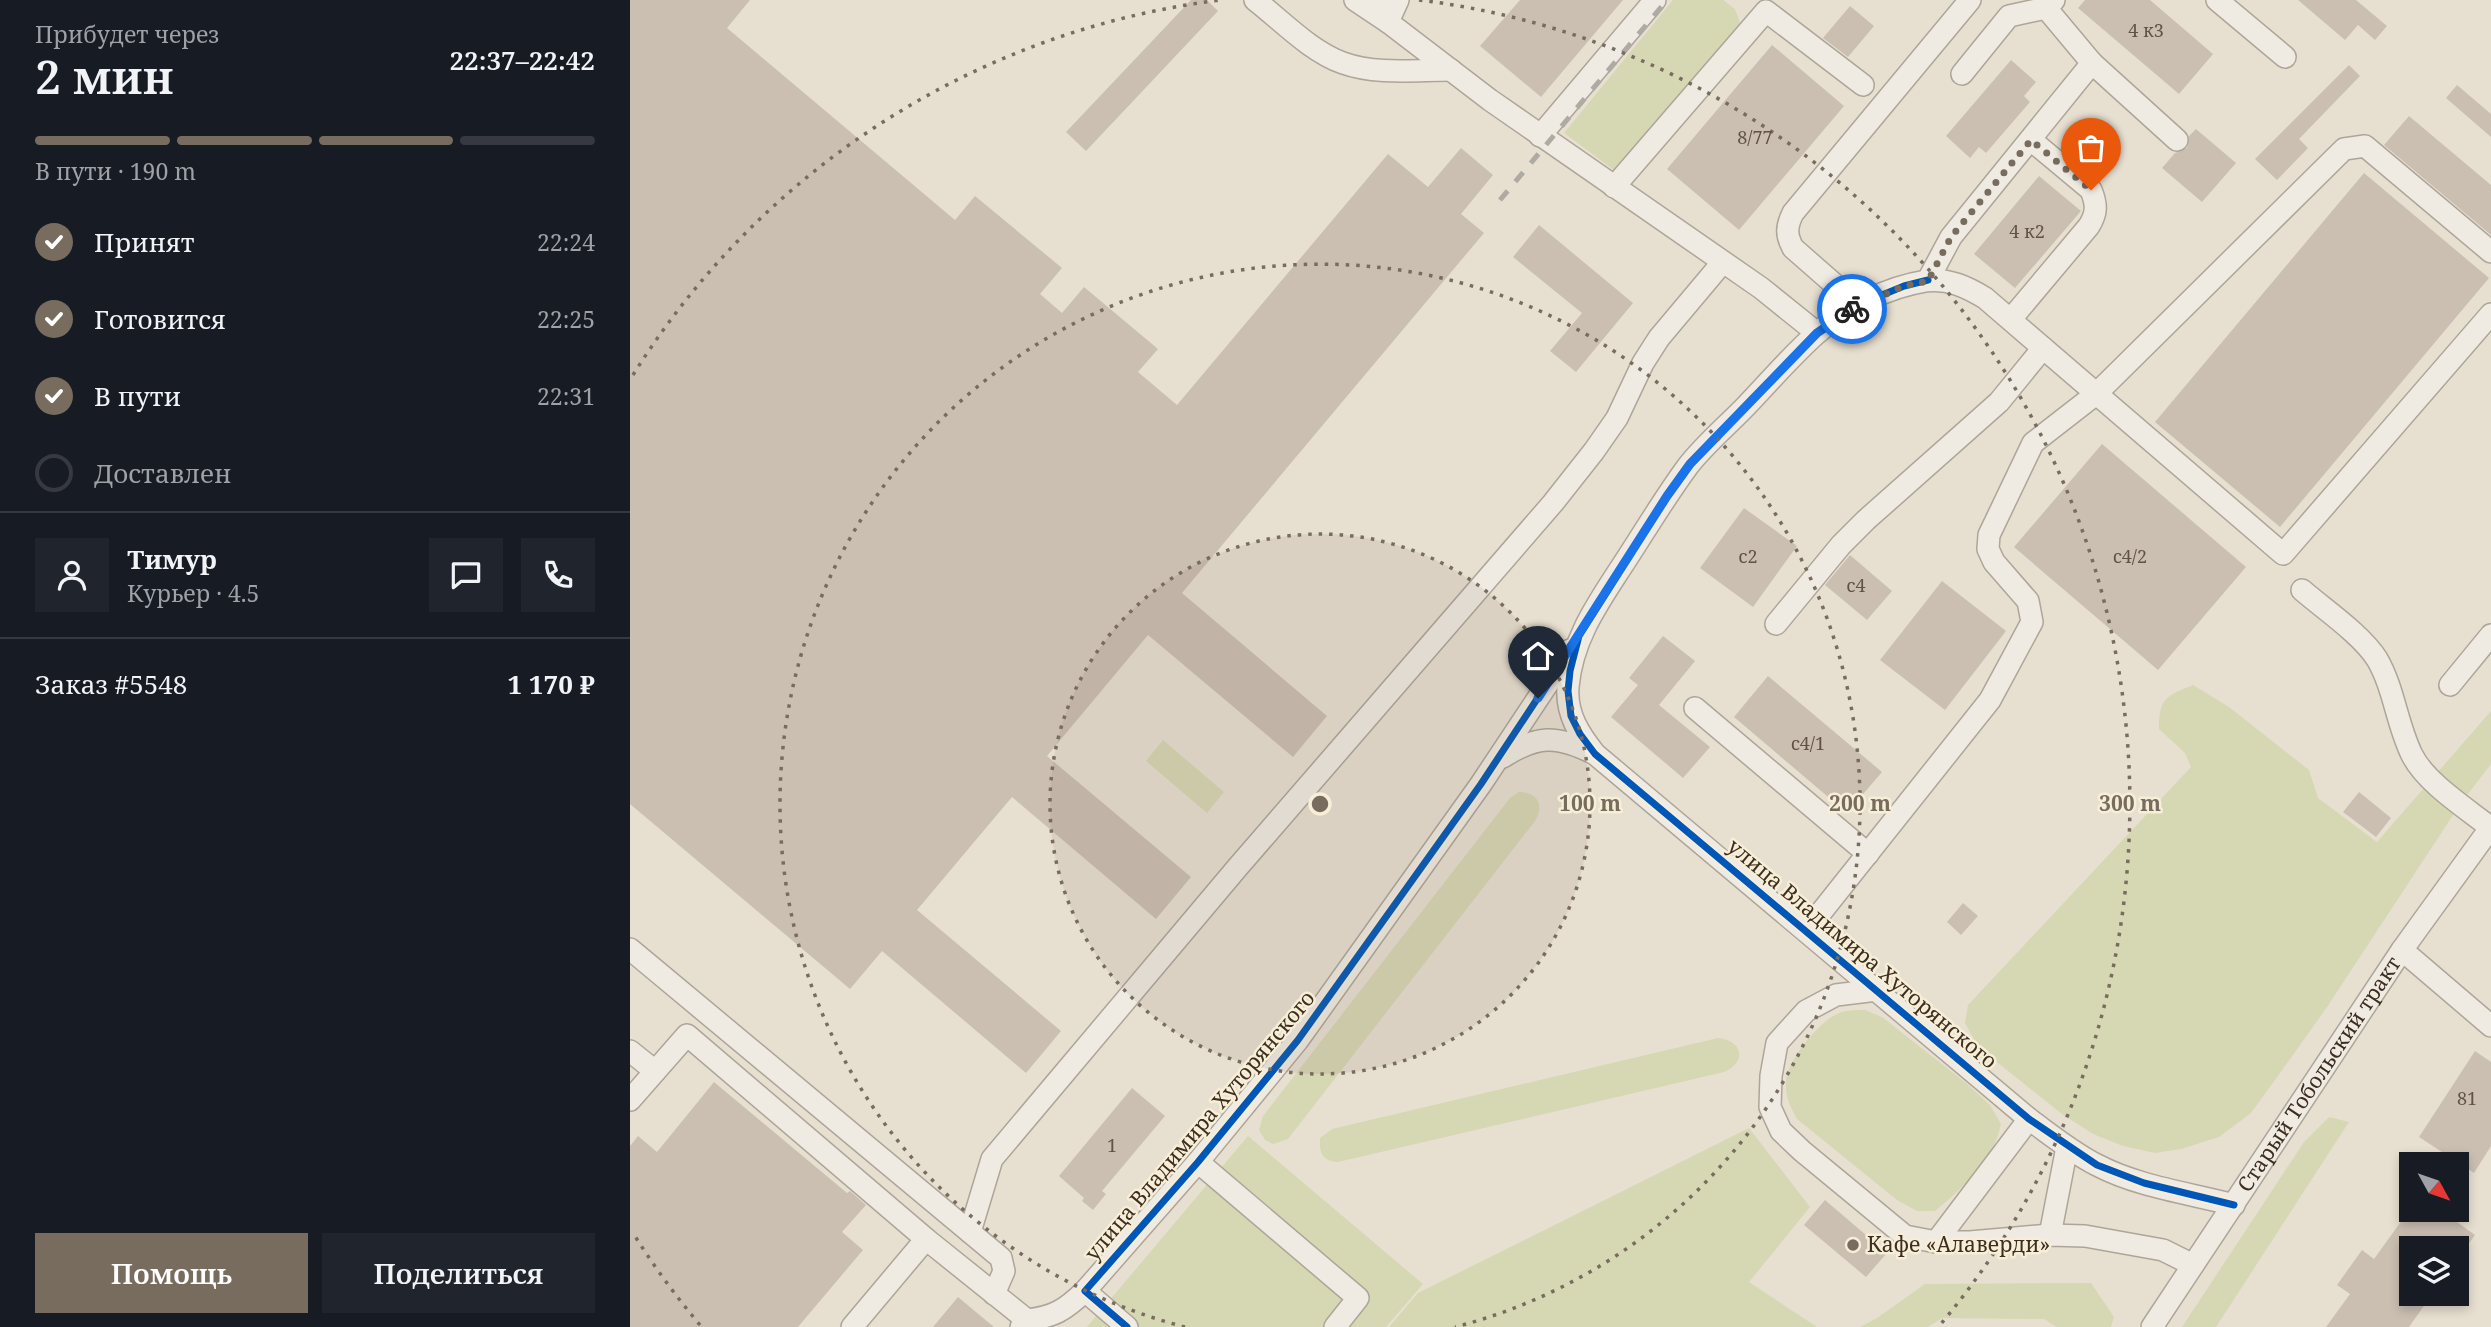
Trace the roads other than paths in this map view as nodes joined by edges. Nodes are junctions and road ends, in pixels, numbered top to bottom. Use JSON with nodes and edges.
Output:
{"nodes":[{"id":1,"x":1255,"y":0,"type":"edge"},
{"id":2,"x":1355,"y":0,"type":"edge"},
{"id":3,"x":1376,"y":0,"type":"edge"},
{"id":4,"x":1398,"y":0,"type":"edge"},
{"id":5,"x":1655,"y":0,"type":"edge"},
{"id":6,"x":1970,"y":0,"type":"edge"},
{"id":7,"x":2217,"y":0,"type":"edge"},
{"id":8,"x":2050,"y":4,"type":"edge"},
{"id":9,"x":1388,"y":22,"type":"junction"},
{"id":10,"x":2285,"y":57,"type":"dead end"},
{"id":11,"x":2092,"y":63,"type":"junction"},
{"id":12,"x":1451,"y":70,"type":"junction"},
{"id":13,"x":1962,"y":74,"type":"dead end"},
{"id":14,"x":1863,"y":85,"type":"dead end"},
{"id":15,"x":1540,"y":136,"type":"junction"},
{"id":16,"x":2031,"y":140,"type":"junction"},
{"id":17,"x":2177,"y":140,"type":"dead end"},
{"id":18,"x":1614,"y":187,"type":"junction"},
{"id":19,"x":2491,"y":252,"type":"edge"},
{"id":20,"x":1722,"y":263,"type":"junction"},
{"id":21,"x":1928,"y":281,"type":"junction"},
{"id":22,"x":1858,"y":305,"type":"junction"},
{"id":23,"x":2491,"y":314,"type":"edge"},
{"id":24,"x":2011,"y":319,"type":"junction"},
{"id":25,"x":1817,"y":333,"type":"junction"},
{"id":26,"x":2043,"y":348,"type":"junction"},
{"id":27,"x":2096,"y":394,"type":"junction"},
{"id":28,"x":2302,"y":590,"type":"dead end"},
{"id":29,"x":1776,"y":624,"type":"dead end"},
{"id":30,"x":2491,"y":635,"type":"edge"},
{"id":31,"x":1579,"y":636,"type":"junction"},
{"id":32,"x":2450,"y":685,"type":"dead end"},
{"id":33,"x":1695,"y":708,"type":"dead end"},
{"id":34,"x":1595,"y":754,"type":"junction"},
{"id":35,"x":1497,"y":760,"type":"junction"},
{"id":36,"x":2488,"y":836,"type":"edge"},
{"id":37,"x":1868,"y":854,"type":"junction"},
{"id":38,"x":1807,"y":930,"type":"junction"},
{"id":39,"x":630,"y":949,"type":"edge"},
{"id":40,"x":2402,"y":950,"type":"junction"},
{"id":41,"x":1877,"y":990,"type":"junction"},
{"id":42,"x":2491,"y":1026,"type":"edge"},
{"id":43,"x":630,"y":1051,"type":"edge"},
{"id":44,"x":655,"y":1071,"type":"junction"},
{"id":45,"x":630,"y":1100,"type":"edge"},
{"id":46,"x":2029,"y":1119,"type":"junction"},
{"id":47,"x":2067,"y":1147,"type":"junction"},
{"id":48,"x":1198,"y":1162,"type":"junction"},
{"id":49,"x":2234,"y":1205,"type":"junction"},
{"id":50,"x":970,"y":1232,"type":"junction"},
{"id":51,"x":2050,"y":1235,"type":"junction"},
{"id":52,"x":926,"y":1239,"type":"junction"},
{"id":53,"x":1936,"y":1242,"type":"junction"},
{"id":54,"x":2193,"y":1265,"type":"junction"},
{"id":55,"x":1085,"y":1291,"type":"junction"},
{"id":56,"x":995,"y":1294,"type":"junction"},
{"id":57,"x":1024,"y":1324,"type":"edge"},
{"id":58,"x":852,"y":1327,"type":"edge"},
{"id":59,"x":1127,"y":1327,"type":"edge"},
{"id":60,"x":1335,"y":1327,"type":"edge"},
{"id":61,"x":2152,"y":1327,"type":"edge"}],
"edges":[{"from":1,"to":12,"type":"street"},
{"from":2,"to":9,"type":"street"},
{"from":3,"to":9,"type":"street"},
{"from":4,"to":9,"type":"street"},
{"from":5,"to":15,"type":"street"},
{"from":6,"to":22,"type":"street"},
{"from":7,"to":10,"type":"street"},
{"from":8,"to":11,"type":"street"},
{"from":8,"to":13,"type":"street"},
{"from":9,"to":12,"type":"street"},
{"from":11,"to":16,"type":"street"},
{"from":11,"to":17,"type":"street"},
{"from":12,"to":15,"type":"street"},
{"from":14,"to":18,"type":"street"},
{"from":15,"to":18,"type":"street"},
{"from":16,"to":21,"type":"street"},
{"from":16,"to":24,"type":"street"},
{"from":18,"to":20,"type":"street"},
{"from":19,"to":27,"type":"street"},
{"from":20,"to":25,"type":"street"},
{"from":20,"to":50,"type":"street"},
{"from":21,"to":22,"type":"street","name":"улица Владимира Хуторянского"},
{"from":21,"to":24,"type":"street"},
{"from":22,"to":25,"type":"street","name":"улица Владимира Хуторянского"},
{"from":23,"to":27,"type":"street"},
{"from":24,"to":26,"type":"street"},
{"from":25,"to":31,"type":"street","name":"улица Владимира Хуторянского"},
{"from":26,"to":27,"type":"street"},
{"from":26,"to":29,"type":"street"},
{"from":27,"to":37,"type":"street"},
{"from":28,"to":36,"type":"street"},
{"from":30,"to":32,"type":"street"},
{"from":31,"to":34,"type":"street","name":"улица Владимира Хуторянского"},
{"from":31,"to":35,"type":"street","name":"улица Владимира Хуторянского"},
{"from":33,"to":37,"type":"street"},
{"from":34,"to":35,"type":"street"},
{"from":34,"to":38,"type":"street","name":"улица Владимира Хуторянского"},
{"from":35,"to":48,"type":"street","name":"улица Владимира Хуторянского"},
{"from":36,"to":40,"type":"street","name":"Старый Тобольский тракт"},
{"from":37,"to":38,"type":"street"},
{"from":38,"to":41,"type":"street","name":"улица Владимира Хуторянского"},
{"from":39,"to":50,"type":"street"},
{"from":40,"to":42,"type":"street"},
{"from":40,"to":49,"type":"street","name":"Старый Тобольский тракт"},
{"from":41,"to":46,"type":"street","name":"улица Владимира Хуторянского"},
{"from":41,"to":53,"type":"street"},
{"from":43,"to":44,"type":"street"},
{"from":44,"to":45,"type":"street"},
{"from":44,"to":52,"type":"street"},
{"from":46,"to":47,"type":"street","name":"улица Владимира Хуторянского"},
{"from":46,"to":53,"type":"street"},
{"from":47,"to":49,"type":"street","name":"улица Владимира Хуторянского"},
{"from":47,"to":51,"type":"street"},
{"from":48,"to":55,"type":"street","name":"улица Владимира Хуторянского"},
{"from":48,"to":60,"type":"street"},
{"from":49,"to":54,"type":"street","name":"Старый Тобольский тракт"},
{"from":50,"to":56,"type":"street"},
{"from":51,"to":53,"type":"street"},
{"from":51,"to":54,"type":"street"},
{"from":52,"to":56,"type":"street"},
{"from":52,"to":58,"type":"street"},
{"from":54,"to":61,"type":"street","name":"Старый Тобольский тракт"},
{"from":55,"to":57,"type":"street","name":"улица Владимира Хуторянского"},
{"from":55,"to":59,"type":"street"},
{"from":56,"to":57,"type":"street"}]}
